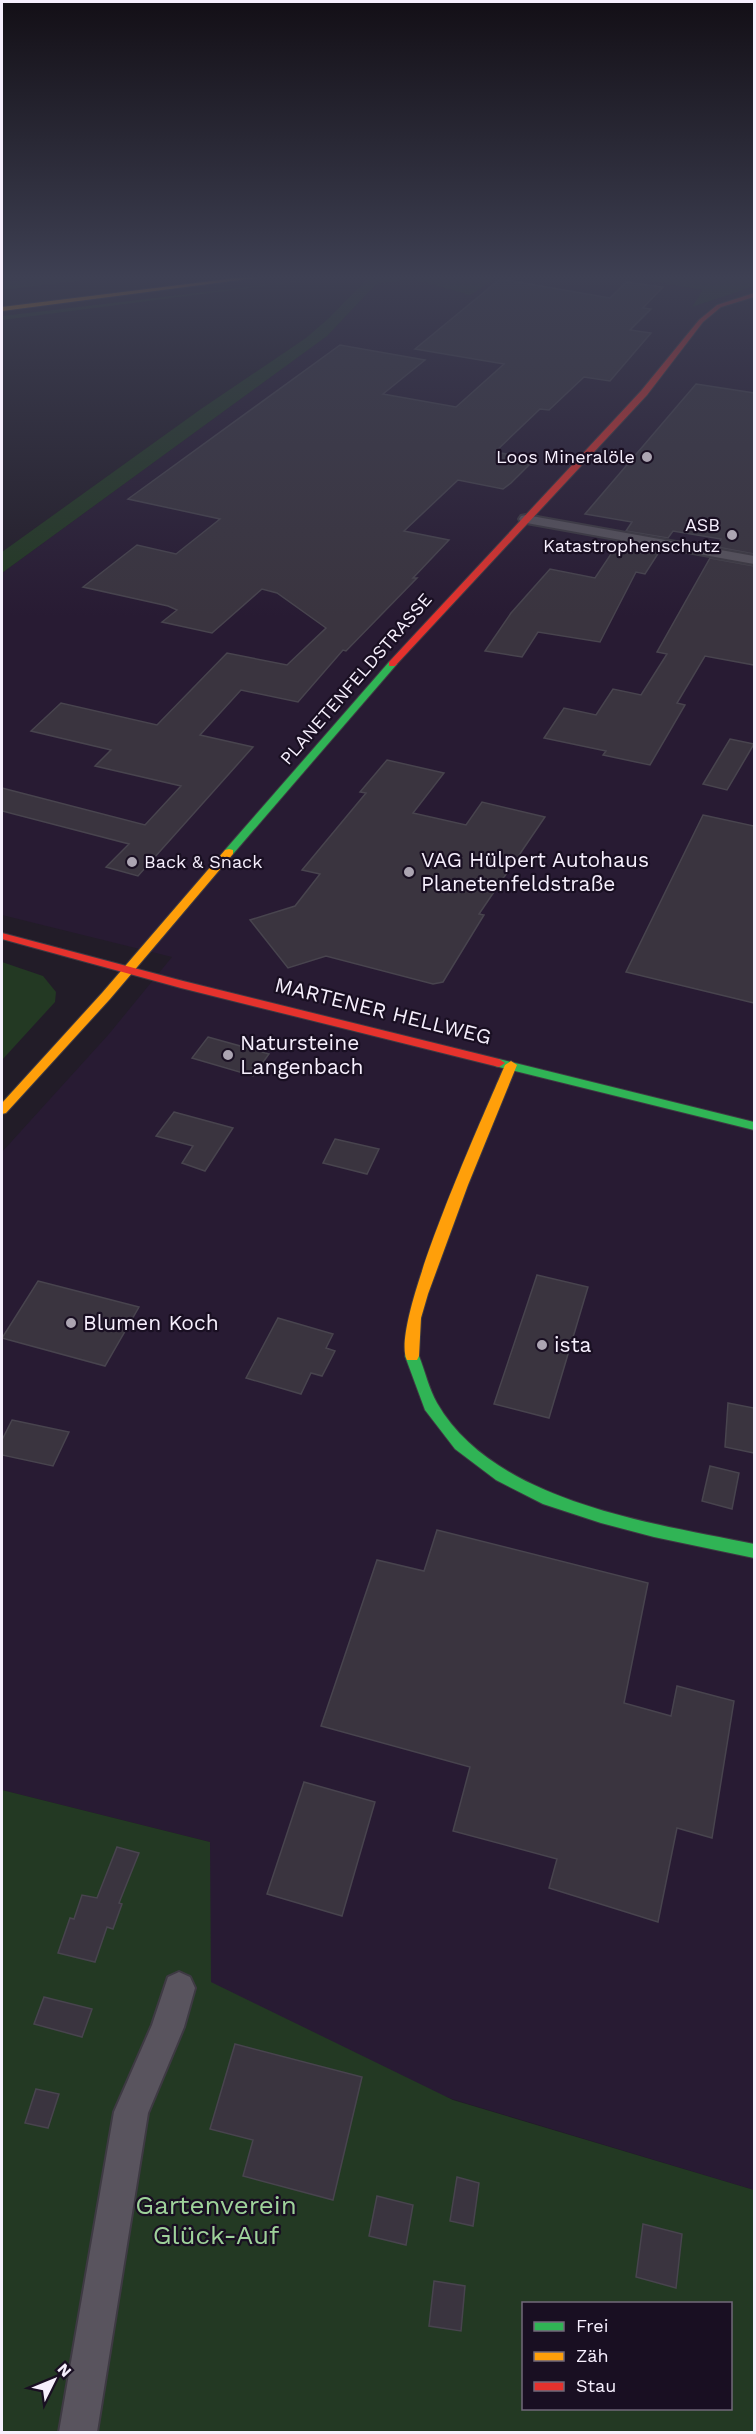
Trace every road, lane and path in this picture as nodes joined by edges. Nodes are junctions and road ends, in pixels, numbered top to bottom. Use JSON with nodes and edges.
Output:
{"nodes":[{"id":1,"x":648,"y":389,"type":"edge"},
{"id":2,"x":526,"y":519,"type":"junction"},
{"id":3,"x":754,"y":560,"type":"edge"},
{"id":4,"x":2,"y":936,"type":"edge"},
{"id":5,"x":128,"y":969,"type":"junction"},
{"id":6,"x":511,"y":1065,"type":"junction"},
{"id":7,"x":2,"y":1110,"type":"edge"},
{"id":8,"x":754,"y":1126,"type":"edge"},
{"id":9,"x":754,"y":1551,"type":"edge"},
{"id":10,"x":179,"y":1988,"type":"dead end"},
{"id":11,"x":78,"y":2433,"type":"edge"}],
"edges":[{"from":1,"to":2,"type":"main road","name":"PLANETENFELDSTRASSE"},
{"from":2,"to":3,"type":"street"},
{"from":2,"to":5,"type":"main road","name":"PLANETENFELDSTRASSE"},
{"from":4,"to":5,"type":"main road","name":"MARTENER HELLWEG"},
{"from":5,"to":6,"type":"main road","name":"MARTENER HELLWEG"},
{"from":5,"to":7,"type":"main road","name":"PLANETENFELDSTRASSE"},
{"from":6,"to":8,"type":"main road","name":"MARTENER HELLWEG"},
{"from":6,"to":9,"type":"main road"},
{"from":10,"to":11,"type":"street"}]}
